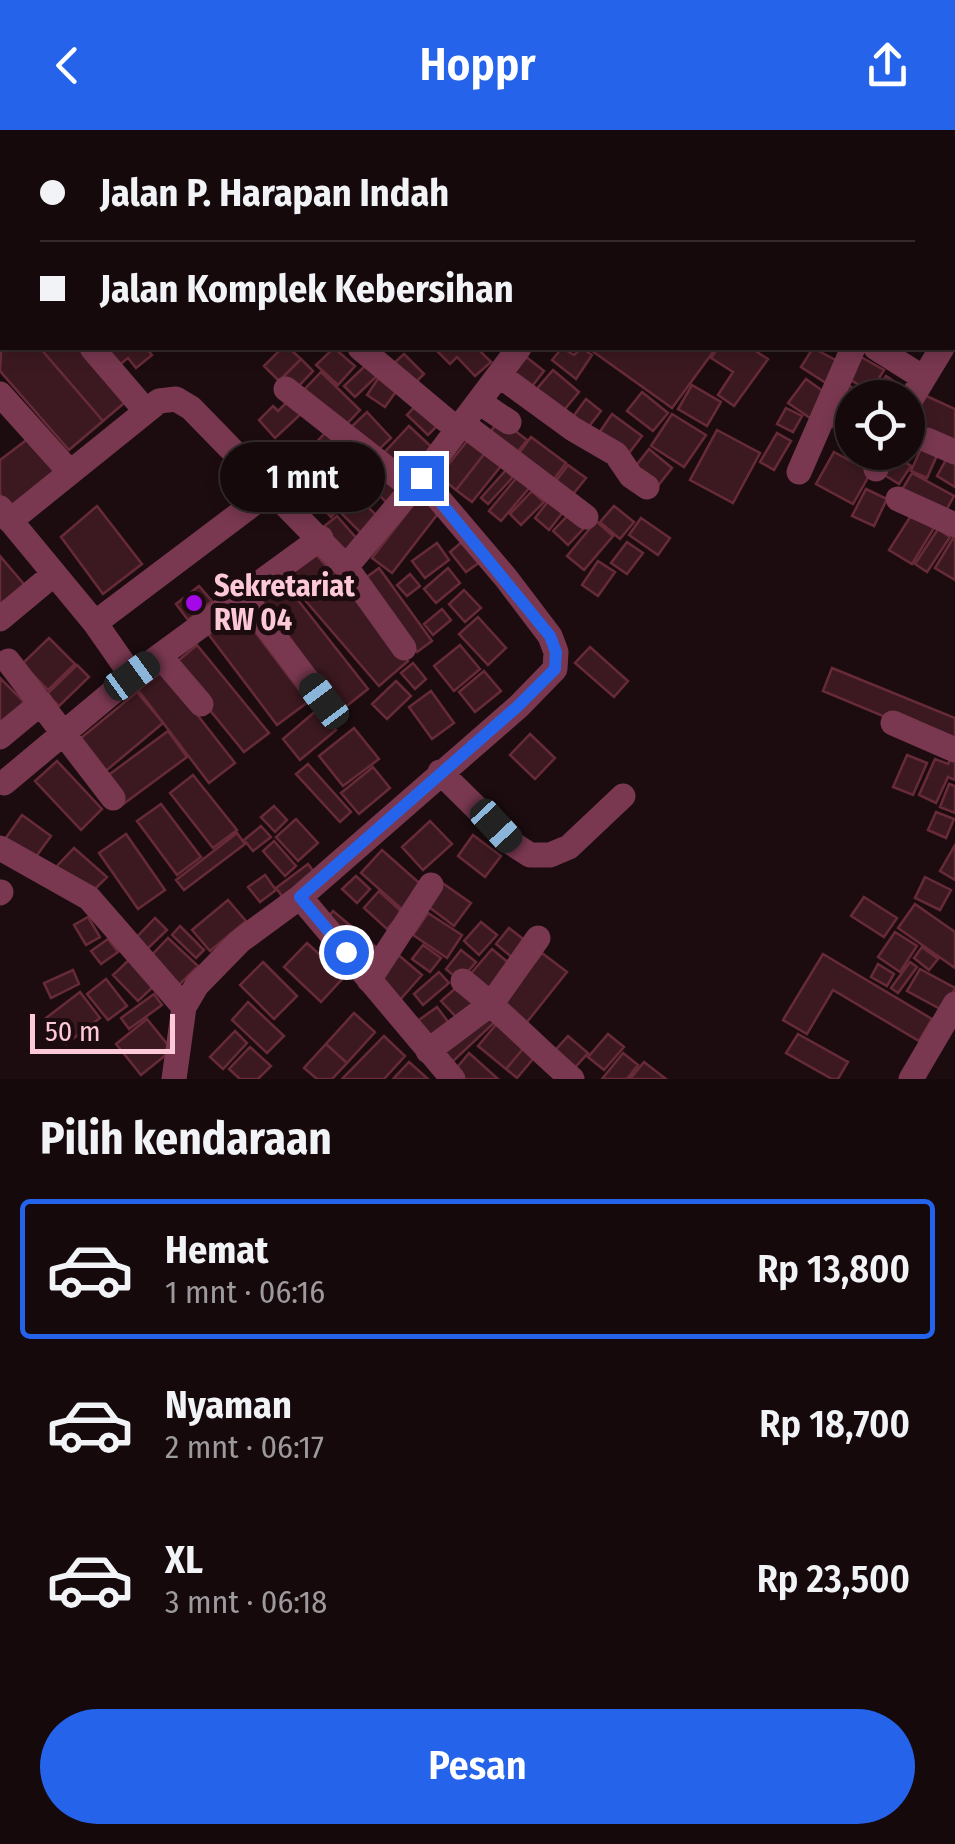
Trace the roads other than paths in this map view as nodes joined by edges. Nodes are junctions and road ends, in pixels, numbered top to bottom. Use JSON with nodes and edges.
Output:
{"nodes":[{"id":1,"x":94,"y":350,"type":"edge"},
{"id":2,"x":363,"y":350,"type":"edge"},
{"id":3,"x":518,"y":350,"type":"edge"},
{"id":4,"x":851,"y":350,"type":"edge"},
{"id":5,"x":879,"y":350,"type":"edge"},
{"id":6,"x":941,"y":350,"type":"edge"},
{"id":7,"x":499,"y":375,"type":"junction"},
{"id":8,"x":922,"y":377,"type":"junction"},
{"id":9,"x":920,"y":380,"type":"edge"},
{"id":10,"x":286,"y":389,"type":"dead end"},
{"id":11,"x":0,"y":394,"type":"edge"},
{"id":12,"x":479,"y":402,"type":"junction"},
{"id":13,"x":146,"y":412,"type":"junction"},
{"id":14,"x":509,"y":422,"type":"dead end"},
{"id":15,"x":460,"y":427,"type":"junction"},
{"id":16,"x":926,"y":440,"type":"dead end"},
{"id":17,"x":955,"y":452,"type":"edge"},
{"id":18,"x":69,"y":471,"type":"junction"},
{"id":19,"x":799,"y":472,"type":"dead end"},
{"id":20,"x":417,"y":483,"type":"junction"},
{"id":21,"x":647,"y":487,"type":"dead end"},
{"id":22,"x":270,"y":491,"type":"junction"},
{"id":23,"x":898,"y":499,"type":"dead end"},
{"id":24,"x":5,"y":514,"type":"edge"},
{"id":25,"x":586,"y":517,"type":"dead end"},
{"id":26,"x":955,"y":525,"type":"edge"},
{"id":27,"x":320,"y":538,"type":"junction"},
{"id":28,"x":346,"y":567,"type":"junction"},
{"id":29,"x":54,"y":574,"type":"junction"},
{"id":30,"x":243,"y":596,"type":"junction"},
{"id":31,"x":0,"y":619,"type":"edge"},
{"id":32,"x":95,"y":623,"type":"junction"},
{"id":33,"x":404,"y":648,"type":"dead end"},
{"id":34,"x":160,"y":656,"type":"junction"},
{"id":35,"x":8,"y":662,"type":"dead end"},
{"id":36,"x":132,"y":676,"type":"junction"},
{"id":37,"x":324,"y":701,"type":"dead end"},
{"id":38,"x":41,"y":703,"type":"junction"},
{"id":39,"x":202,"y":704,"type":"dead end"},
{"id":40,"x":893,"y":722,"type":"dead end"},
{"id":41,"x":65,"y":734,"type":"junction"},
{"id":42,"x":0,"y":737,"type":"edge"},
{"id":43,"x":955,"y":750,"type":"edge"},
{"id":44,"x":440,"y":772,"type":"junction"},
{"id":45,"x":4,"y":783,"type":"dead end"},
{"id":46,"x":623,"y":796,"type":"dead end"},
{"id":47,"x":113,"y":798,"type":"dead end"},
{"id":48,"x":0,"y":848,"type":"edge"},
{"id":49,"x":431,"y":885,"type":"dead end"},
{"id":50,"x":300,"y":897,"type":"junction"},
{"id":51,"x":538,"y":938,"type":"dead end"},
{"id":52,"x":369,"y":980,"type":"junction"},
{"id":53,"x":462,"y":980,"type":"dead end"},
{"id":54,"x":492,"y":1003,"type":"junction"},
{"id":55,"x":955,"y":1004,"type":"edge"},
{"id":56,"x":184,"y":1007,"type":"junction"},
{"id":57,"x":428,"y":1051,"type":"junction"},
{"id":58,"x":174,"y":1079,"type":"edge"},
{"id":59,"x":454,"y":1079,"type":"edge"},
{"id":60,"x":572,"y":1079,"type":"edge"},
{"id":61,"x":911,"y":1079,"type":"edge"}],
"edges":[{"from":1,"to":13,"type":"street"},
{"from":2,"to":15,"type":"street"},
{"from":3,"to":7,"type":"street"},
{"from":4,"to":19,"type":"street"},
{"from":5,"to":8,"type":"street"},
{"from":6,"to":8,"type":"street"},
{"from":7,"to":12,"type":"street"},
{"from":7,"to":21,"type":"street"},
{"from":8,"to":9,"type":"street"},
{"from":10,"to":20,"type":"street"},
{"from":11,"to":18,"type":"street"},
{"from":12,"to":14,"type":"street"},
{"from":12,"to":15,"type":"street"},
{"from":13,"to":18,"type":"street"},
{"from":13,"to":22,"type":"street"},
{"from":15,"to":20,"type":"street"},
{"from":15,"to":25,"type":"street"},
{"from":16,"to":17,"type":"street"},
{"from":18,"to":24,"type":"street"},
{"from":20,"to":28,"type":"street"},
{"from":20,"to":44,"type":"street"},
{"from":22,"to":27,"type":"street"},
{"from":22,"to":32,"type":"street"},
{"from":23,"to":26,"type":"street"},
{"from":24,"to":29,"type":"street"},
{"from":27,"to":28,"type":"street"},
{"from":27,"to":30,"type":"street"},
{"from":28,"to":33,"type":"street"},
{"from":29,"to":31,"type":"street"},
{"from":29,"to":32,"type":"street"},
{"from":30,"to":34,"type":"street"},
{"from":30,"to":37,"type":"street"},
{"from":32,"to":36,"type":"street"},
{"from":34,"to":36,"type":"street"},
{"from":34,"to":39,"type":"street"},
{"from":35,"to":38,"type":"street"},
{"from":36,"to":41,"type":"street"},
{"from":38,"to":41,"type":"street"},
{"from":38,"to":42,"type":"street"},
{"from":40,"to":43,"type":"street"},
{"from":41,"to":45,"type":"street"},
{"from":41,"to":47,"type":"street"},
{"from":44,"to":46,"type":"street"},
{"from":44,"to":50,"type":"street"},
{"from":48,"to":56,"type":"street"},
{"from":49,"to":52,"type":"street"},
{"from":50,"to":52,"type":"street"},
{"from":50,"to":56,"type":"street"},
{"from":51,"to":54,"type":"street"},
{"from":52,"to":57,"type":"street"},
{"from":53,"to":54,"type":"street"},
{"from":54,"to":57,"type":"street"},
{"from":54,"to":60,"type":"street"},
{"from":55,"to":61,"type":"street"},
{"from":56,"to":58,"type":"street"},
{"from":57,"to":59,"type":"street"}]}
